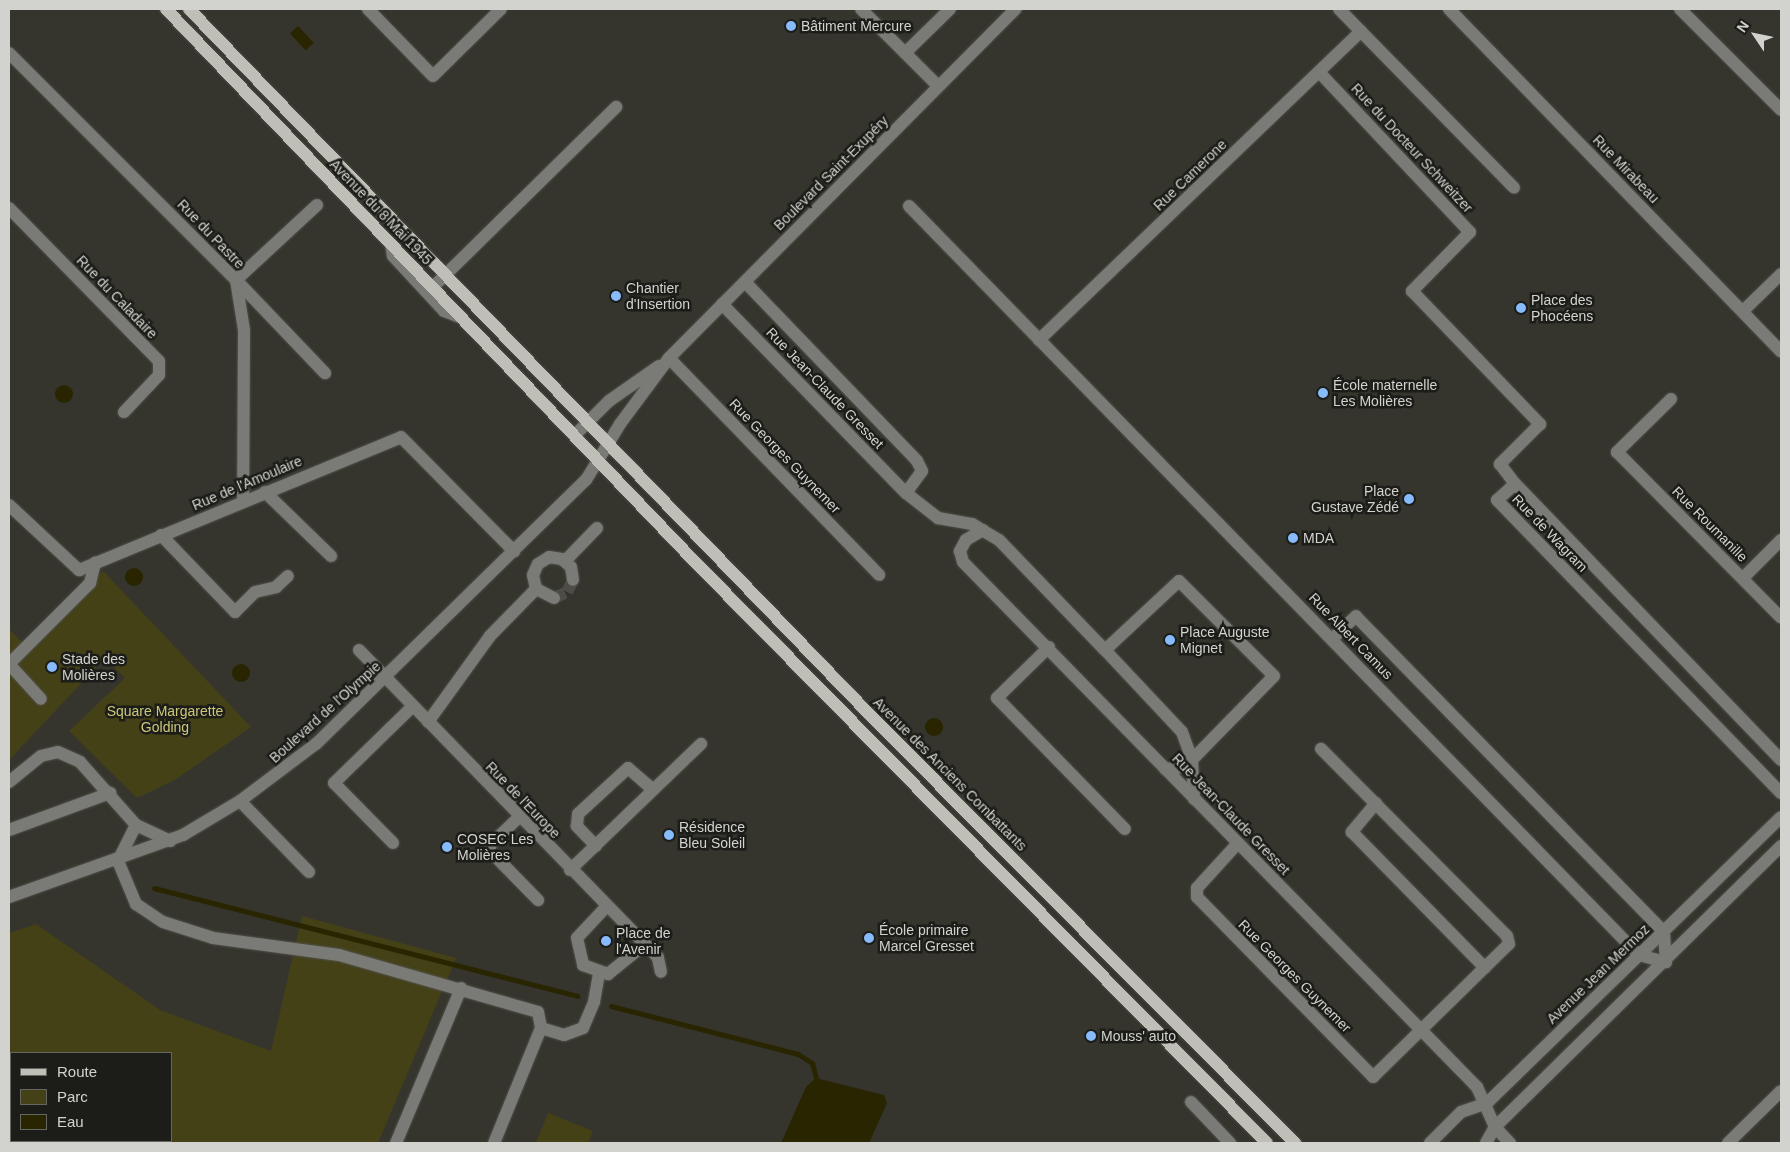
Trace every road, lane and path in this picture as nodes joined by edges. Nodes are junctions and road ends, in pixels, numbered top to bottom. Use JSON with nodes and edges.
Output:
{"nodes":[{"id":1,"x":166,"y":9,"type":"edge"},
{"id":2,"x":189,"y":9,"type":"edge"},
{"id":3,"x":368,"y":9,"type":"edge"},
{"id":4,"x":501,"y":9,"type":"edge"},
{"id":5,"x":861,"y":9,"type":"edge"},
{"id":6,"x":950,"y":9,"type":"edge"},
{"id":7,"x":1016,"y":9,"type":"edge"},
{"id":8,"x":1339,"y":9,"type":"edge"},
{"id":9,"x":1449,"y":9,"type":"edge"},
{"id":10,"x":1680,"y":9,"type":"edge"},
{"id":11,"x":1361,"y":31,"type":"junction"},
{"id":12,"x":9,"y":53,"type":"edge"},
{"id":13,"x":906,"y":53,"type":"junction"},
{"id":14,"x":1319,"y":72,"type":"junction"},
{"id":15,"x":938,"y":86,"type":"junction"},
{"id":16,"x":616,"y":107,"type":"dead end"},
{"id":17,"x":1781,"y":110,"type":"edge"},
{"id":18,"x":1514,"y":188,"type":"dead end"},
{"id":19,"x":317,"y":205,"type":"dead end"},
{"id":20,"x":909,"y":206,"type":"dead end"},
{"id":21,"x":9,"y":208,"type":"edge"},
{"id":22,"x":391,"y":244,"type":"junction"},
{"id":23,"x":1781,"y":274,"type":"edge"},
{"id":24,"x":445,"y":275,"type":"junction"},
{"id":25,"x":236,"y":280,"type":"junction"},
{"id":26,"x":745,"y":282,"type":"junction"},
{"id":27,"x":433,"y":287,"type":"junction"},
{"id":28,"x":722,"y":304,"type":"junction"},
{"id":29,"x":1743,"y":311,"type":"junction"},
{"id":30,"x":462,"y":318,"type":"junction"},
{"id":31,"x":1039,"y":340,"type":"junction"},
{"id":32,"x":1781,"y":351,"type":"edge"},
{"id":33,"x":669,"y":358,"type":"junction"},
{"id":34,"x":325,"y":373,"type":"dead end"},
{"id":35,"x":1671,"y":398,"type":"dead end"},
{"id":36,"x":124,"y":412,"type":"dead end"},
{"id":37,"x":589,"y":422,"type":"junction"},
{"id":38,"x":576,"y":434,"type":"junction"},
{"id":39,"x":609,"y":442,"type":"junction"},
{"id":40,"x":599,"y":459,"type":"junction"},
{"id":41,"x":1514,"y":484,"type":"junction"},
{"id":42,"x":265,"y":492,"type":"junction"},
{"id":43,"x":906,"y":492,"type":"junction"},
{"id":44,"x":243,"y":501,"type":"junction"},
{"id":45,"x":9,"y":505,"type":"edge"},
{"id":46,"x":597,"y":528,"type":"dead end"},
{"id":47,"x":983,"y":530,"type":"junction"},
{"id":48,"x":161,"y":535,"type":"junction"},
{"id":49,"x":1781,"y":540,"type":"edge"},
{"id":50,"x":514,"y":551,"type":"junction"},
{"id":51,"x":331,"y":556,"type":"dead end"},
{"id":52,"x":565,"y":561,"type":"junction"},
{"id":53,"x":95,"y":563,"type":"junction"},
{"id":54,"x":879,"y":575,"type":"dead end"},
{"id":55,"x":288,"y":576,"type":"dead end"},
{"id":56,"x":1743,"y":578,"type":"junction"},
{"id":57,"x":573,"y":580,"type":"dead end"},
{"id":58,"x":536,"y":589,"type":"junction"},
{"id":59,"x":554,"y":598,"type":"dead end"},
{"id":60,"x":1781,"y":618,"type":"edge"},
{"id":61,"x":1332,"y":638,"type":"junction"},
{"id":62,"x":1049,"y":647,"type":"junction"},
{"id":63,"x":359,"y":650,"type":"dead end"},
{"id":64,"x":1105,"y":650,"type":"junction"},
{"id":65,"x":9,"y":664,"type":"edge"},
{"id":66,"x":385,"y":678,"type":"junction"},
{"id":67,"x":42,"y":699,"type":"dead end"},
{"id":68,"x":412,"y":706,"type":"junction"},
{"id":69,"x":428,"y":722,"type":"junction"},
{"id":70,"x":701,"y":744,"type":"dead end"},
{"id":71,"x":1321,"y":749,"type":"dead end"},
{"id":72,"x":1192,"y":760,"type":"junction"},
{"id":73,"x":1781,"y":760,"type":"edge"},
{"id":74,"x":1165,"y":769,"type":"junction"},
{"id":75,"x":9,"y":782,"type":"edge"},
{"id":76,"x":652,"y":790,"type":"junction"},
{"id":77,"x":110,"y":793,"type":"junction"},
{"id":78,"x":1781,"y":793,"type":"edge"},
{"id":79,"x":1194,"y":799,"type":"junction"},
{"id":80,"x":240,"y":801,"type":"junction"},
{"id":81,"x":1376,"y":803,"type":"junction"},
{"id":82,"x":1781,"y":817,"type":"edge"},
{"id":83,"x":518,"y":818,"type":"junction"},
{"id":84,"x":136,"y":825,"type":"junction"},
{"id":85,"x":1126,"y":829,"type":"dead end"},
{"id":86,"x":9,"y":830,"type":"edge"},
{"id":87,"x":170,"y":841,"type":"junction"},
{"id":88,"x":393,"y":843,"type":"dead end"},
{"id":89,"x":1238,"y":843,"type":"junction"},
{"id":90,"x":596,"y":846,"type":"junction"},
{"id":91,"x":1781,"y":846,"type":"edge"},
{"id":92,"x":118,"y":861,"type":"junction"},
{"id":93,"x":570,"y":870,"type":"junction"},
{"id":94,"x":309,"y":872,"type":"dead end"},
{"id":95,"x":9,"y":897,"type":"edge"},
{"id":96,"x":538,"y":900,"type":"dead end"},
{"id":97,"x":606,"y":906,"type":"junction"},
{"id":98,"x":1664,"y":932,"type":"junction"},
{"id":99,"x":645,"y":944,"type":"junction"},
{"id":100,"x":1639,"y":955,"type":"junction"},
{"id":101,"x":1666,"y":962,"type":"junction"},
{"id":102,"x":1485,"y":968,"type":"junction"},
{"id":103,"x":661,"y":972,"type":"dead end"},
{"id":104,"x":598,"y":974,"type":"junction"},
{"id":105,"x":461,"y":988,"type":"junction"},
{"id":106,"x":541,"y":1028,"type":"junction"},
{"id":107,"x":1421,"y":1030,"type":"junction"},
{"id":108,"x":1781,"y":1091,"type":"edge"},
{"id":109,"x":1191,"y":1102,"type":"dead end"},
{"id":110,"x":1487,"y":1103,"type":"junction"},
{"id":111,"x":1494,"y":1127,"type":"junction"},
{"id":112,"x":396,"y":1143,"type":"edge"},
{"id":113,"x":494,"y":1143,"type":"edge"},
{"id":114,"x":1230,"y":1143,"type":"edge"},
{"id":115,"x":1267,"y":1143,"type":"edge"},
{"id":116,"x":1295,"y":1143,"type":"edge"},
{"id":117,"x":1430,"y":1143,"type":"edge"},
{"id":118,"x":1486,"y":1143,"type":"edge"},
{"id":119,"x":1510,"y":1143,"type":"edge"},
{"id":120,"x":1728,"y":1143,"type":"edge"}],
"edges":[{"from":1,"to":22,"type":"main road","name":"Avenue du 8 Mai 1945"},
{"from":2,"to":24,"type":"main road","name":"Avenue du 8 Mai 1945"},
{"from":3,"to":4,"type":"street"},
{"from":5,"to":13,"type":"street"},
{"from":6,"to":13,"type":"street"},
{"from":7,"to":15,"type":"street","name":"Boulevard Saint-Exupéry"},
{"from":8,"to":11,"type":"street"},
{"from":9,"to":29,"type":"street","name":"Rue Mirabeau"},
{"from":10,"to":17,"type":"street"},
{"from":11,"to":14,"type":"street","name":"Rue Camerone"},
{"from":11,"to":18,"type":"street"},
{"from":12,"to":25,"type":"street","name":"Rue du Pastre"},
{"from":13,"to":15,"type":"street"},
{"from":14,"to":31,"type":"street","name":"Rue Camerone"},
{"from":14,"to":41,"type":"street","name":"Rue du Docteur Schweitzer"},
{"from":15,"to":26,"type":"street","name":"Boulevard Saint-Exupéry"},
{"from":16,"to":24,"type":"street"},
{"from":19,"to":25,"type":"street"},
{"from":20,"to":31,"type":"street","name":"Rue Albert Camus"},
{"from":21,"to":36,"type":"street","name":"Rue du Caladaire"},
{"from":22,"to":27,"type":"main road","name":"Avenue du 8 Mai 1945"},
{"from":22,"to":30,"type":"street"},
{"from":23,"to":29,"type":"street"},
{"from":24,"to":27,"type":"street"},
{"from":24,"to":37,"type":"main road","name":"Avenue du 8 Mai 1945"},
{"from":25,"to":34,"type":"street"},
{"from":25,"to":44,"type":"street","name":"Rue du Pastre"},
{"from":26,"to":28,"type":"street","name":"Boulevard Saint-Exupéry"},
{"from":26,"to":43,"type":"street"},
{"from":27,"to":30,"type":"main road","name":"Avenue du 8 Mai 1945"},
{"from":28,"to":33,"type":"street","name":"Boulevard Saint-Exupéry"},
{"from":28,"to":43,"type":"street","name":"Rue Jean-Claude Gresset"},
{"from":29,"to":32,"type":"street","name":"Rue Mirabeau"},
{"from":30,"to":38,"type":"main road","name":"Avenue du 8 Mai 1945"},
{"from":31,"to":61,"type":"street","name":"Rue Albert Camus"},
{"from":33,"to":37,"type":"street","name":"Boulevard Saint-Exupéry"},
{"from":33,"to":39,"type":"street","name":"Boulevard Saint-Exupéry"},
{"from":33,"to":54,"type":"street","name":"Rue Georges Guynemer"},
{"from":35,"to":56,"type":"street","name":"Rue Roumanille"},
{"from":37,"to":38,"type":"street","name":"Boulevard Saint-Exupéry"},
{"from":37,"to":39,"type":"main road","name":"Avenue des Anciens Combattants"},
{"from":38,"to":40,"type":"main road"},
{"from":39,"to":40,"type":"street","name":"Boulevard Saint-Exupéry"},
{"from":39,"to":116,"type":"main road","name":"Avenue des Anciens Combattants"},
{"from":40,"to":50,"type":"street","name":"Boulevard de l'Olympie"},
{"from":40,"to":115,"type":"main road"},
{"from":41,"to":73,"type":"street","name":"Rue de Wagram"},
{"from":41,"to":78,"type":"street","name":"Rue de Wagram"},
{"from":42,"to":44,"type":"street","name":"Rue de l'Amoulaire"},
{"from":42,"to":50,"type":"street","name":"Rue de l'Amoulaire"},
{"from":42,"to":51,"type":"street"},
{"from":43,"to":47,"type":"street","name":"Rue Jean-Claude Gresset"},
{"from":44,"to":48,"type":"street","name":"Rue de l'Amoulaire"},
{"from":45,"to":53,"type":"street","name":"Rue de l'Amoulaire"},
{"from":46,"to":52,"type":"street"},
{"from":47,"to":62,"type":"street","name":"Rue Jean-Claude Gresset"},
{"from":47,"to":64,"type":"street"},
{"from":48,"to":53,"type":"street","name":"Rue de l'Amoulaire"},
{"from":48,"to":55,"type":"street"},
{"from":49,"to":56,"type":"street"},
{"from":50,"to":66,"type":"street","name":"Boulevard de l'Olympie"},
{"from":52,"to":57,"type":"street"},
{"from":52,"to":58,"type":"street"},
{"from":53,"to":65,"type":"street"},
{"from":56,"to":60,"type":"street","name":"Rue Roumanille"},
{"from":58,"to":59,"type":"street"},
{"from":58,"to":69,"type":"street"},
{"from":61,"to":98,"type":"street"},
{"from":61,"to":100,"type":"street","name":"Rue Albert Camus"},
{"from":62,"to":74,"type":"street","name":"Rue Jean-Claude Gresset"},
{"from":62,"to":85,"type":"street"},
{"from":63,"to":66,"type":"street","name":"Rue de l'Europe"},
{"from":64,"to":72,"type":"street"},
{"from":64,"to":72,"type":"street"},
{"from":65,"to":67,"type":"street"},
{"from":66,"to":68,"type":"street","name":"Rue de l'Europe"},
{"from":66,"to":80,"type":"street","name":"Boulevard de l'Olympie"},
{"from":68,"to":69,"type":"street","name":"Rue de l'Europe"},
{"from":68,"to":88,"type":"street"},
{"from":69,"to":83,"type":"street","name":"Rue de l'Europe"},
{"from":70,"to":76,"type":"street"},
{"from":71,"to":81,"type":"street"},
{"from":72,"to":74,"type":"street"},
{"from":72,"to":79,"type":"street"},
{"from":74,"to":79,"type":"street","name":"Rue Jean-Claude Gresset"},
{"from":75,"to":77,"type":"street"},
{"from":76,"to":90,"type":"street"},
{"from":76,"to":90,"type":"street"},
{"from":77,"to":84,"type":"street"},
{"from":77,"to":86,"type":"street"},
{"from":79,"to":89,"type":"street","name":"Rue Jean-Claude Gresset"},
{"from":80,"to":87,"type":"street","name":"Boulevard de l'Olympie"},
{"from":80,"to":94,"type":"street"},
{"from":81,"to":102,"type":"street"},
{"from":81,"to":102,"type":"street"},
{"from":82,"to":98,"type":"street","name":"Avenue Jean Mermoz"},
{"from":83,"to":93,"type":"street","name":"Rue de l'Europe"},
{"from":83,"to":96,"type":"street"},
{"from":84,"to":87,"type":"street"},
{"from":84,"to":92,"type":"street"},
{"from":87,"to":92,"type":"street","name":"Boulevard de l'Olympie"},
{"from":89,"to":107,"type":"street","name":"Rue Jean-Claude Gresset"},
{"from":89,"to":107,"type":"street","name":"Rue Georges Guynemer"},
{"from":90,"to":93,"type":"street"},
{"from":91,"to":101,"type":"street"},
{"from":92,"to":95,"type":"street","name":"Boulevard de l'Olympie"},
{"from":92,"to":105,"type":"street"},
{"from":93,"to":97,"type":"street","name":"Rue de l'Europe"},
{"from":97,"to":99,"type":"street","name":"Rue de l'Europe"},
{"from":97,"to":104,"type":"street"},
{"from":98,"to":100,"type":"street","name":"Avenue Jean Mermoz"},
{"from":98,"to":101,"type":"street"},
{"from":99,"to":103,"type":"street","name":"Rue de l'Europe"},
{"from":99,"to":104,"type":"street"},
{"from":100,"to":101,"type":"street"},
{"from":100,"to":110,"type":"street","name":"Avenue Jean Mermoz"},
{"from":101,"to":111,"type":"street"},
{"from":102,"to":107,"type":"street"},
{"from":104,"to":106,"type":"street"},
{"from":105,"to":106,"type":"street"},
{"from":105,"to":112,"type":"street"},
{"from":106,"to":113,"type":"street"},
{"from":107,"to":110,"type":"street","name":"Rue Jean-Claude Gresset"},
{"from":108,"to":120,"type":"street"},
{"from":109,"to":114,"type":"street"},
{"from":110,"to":111,"type":"street","name":"Rue Jean-Claude Gresset"},
{"from":110,"to":117,"type":"street","name":"Avenue Jean Mermoz"},
{"from":111,"to":118,"type":"street"},
{"from":111,"to":119,"type":"street"}]}
